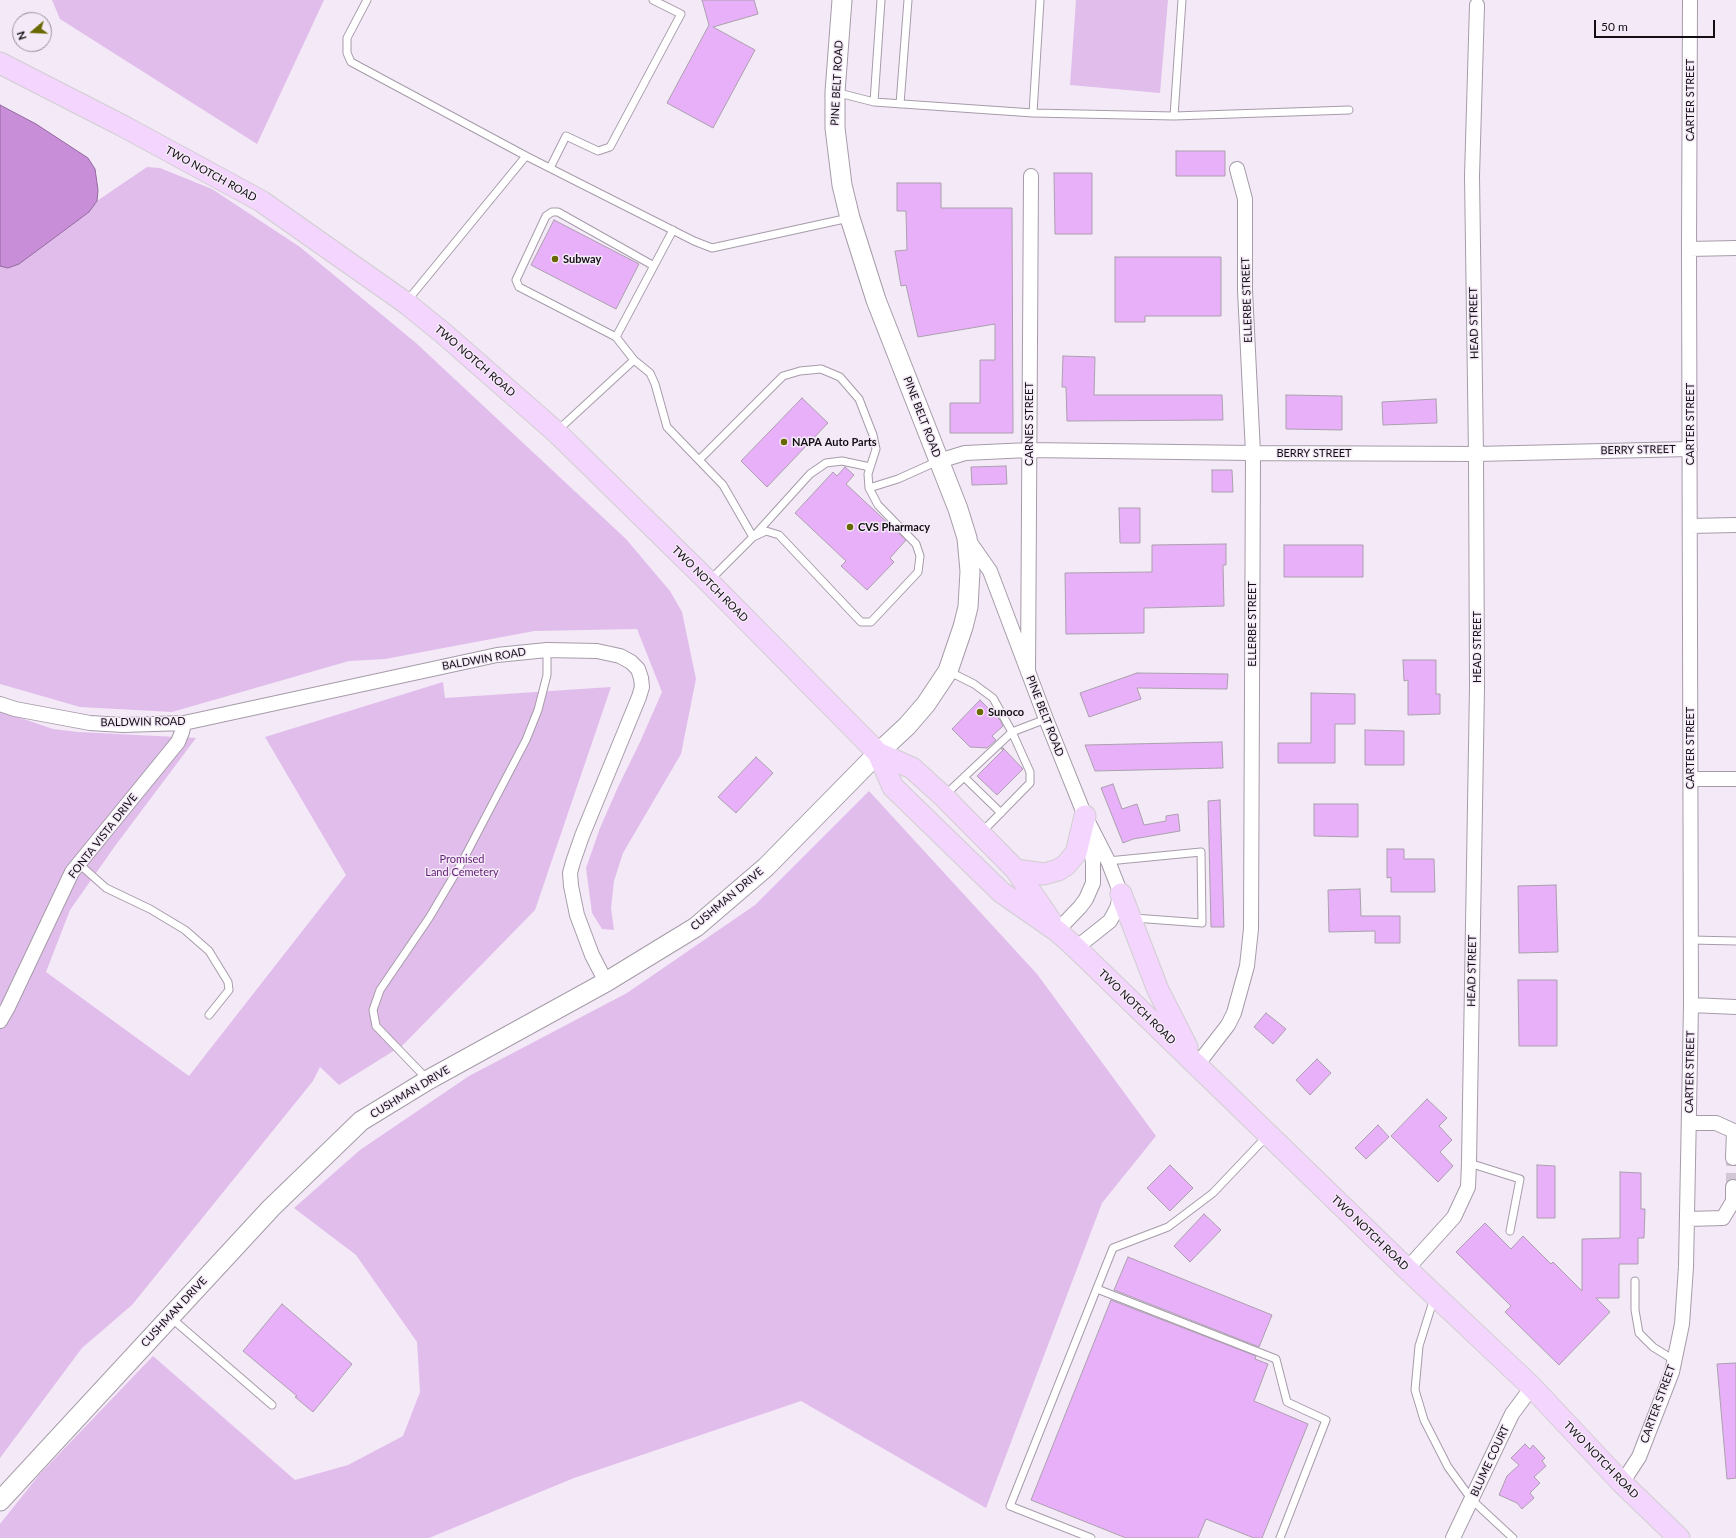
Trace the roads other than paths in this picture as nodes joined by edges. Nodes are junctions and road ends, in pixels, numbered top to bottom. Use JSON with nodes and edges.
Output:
{"nodes":[{"id":1,"x":367,"y":0,"type":"edge"},
{"id":2,"x":653,"y":0,"type":"edge"},
{"id":3,"x":842,"y":0,"type":"edge"},
{"id":4,"x":881,"y":0,"type":"edge"},
{"id":5,"x":908,"y":0,"type":"edge"},
{"id":6,"x":1040,"y":0,"type":"edge"},
{"id":7,"x":1182,"y":0,"type":"edge"},
{"id":8,"x":1690,"y":0,"type":"edge"},
{"id":9,"x":1477,"y":5,"type":"dead end"},
{"id":10,"x":0,"y":63,"type":"edge"},
{"id":11,"x":835,"y":92,"type":"junction"},
{"id":12,"x":874,"y":102,"type":"junction"},
{"id":13,"x":900,"y":104,"type":"junction"},
{"id":14,"x":1349,"y":110,"type":"dead end"},
{"id":15,"x":1033,"y":113,"type":"junction"},
{"id":16,"x":1174,"y":116,"type":"junction"},
{"id":17,"x":526,"y":156,"type":"junction"},
{"id":18,"x":550,"y":168,"type":"junction"},
{"id":19,"x":1237,"y":169,"type":"dead end"},
{"id":20,"x":1031,"y":176,"type":"dead end"},
{"id":21,"x":850,"y":218,"type":"junction"},
{"id":22,"x":673,"y":230,"type":"junction"},
{"id":23,"x":1736,"y":248,"type":"edge"},
{"id":24,"x":1689,"y":249,"type":"junction"},
{"id":25,"x":654,"y":266,"type":"junction"},
{"id":26,"x":406,"y":303,"type":"junction"},
{"id":27,"x":616,"y":337,"type":"junction"},
{"id":28,"x":634,"y":360,"type":"junction"},
{"id":29,"x":556,"y":432,"type":"junction"},
{"id":30,"x":1690,"y":449,"type":"junction"},
{"id":31,"x":1029,"y":450,"type":"junction"},
{"id":32,"x":1253,"y":453,"type":"junction"},
{"id":33,"x":1476,"y":454,"type":"junction"},
{"id":34,"x":699,"y":460,"type":"junction"},
{"id":35,"x":939,"y":461,"type":"junction"},
{"id":36,"x":870,"y":468,"type":"junction"},
{"id":37,"x":869,"y":488,"type":"junction"},
{"id":38,"x":1736,"y":525,"type":"edge"},
{"id":39,"x":1690,"y":526,"type":"junction"},
{"id":40,"x":753,"y":537,"type":"junction"},
{"id":41,"x":967,"y":538,"type":"junction"},
{"id":42,"x":709,"y":582,"type":"junction"},
{"id":43,"x":547,"y":650,"type":"junction"},
{"id":44,"x":948,"y":671,"type":"junction"},
{"id":45,"x":1028,"y":672,"type":"junction"},
{"id":46,"x":0,"y":704,"type":"edge"},
{"id":47,"x":1046,"y":719,"type":"junction"},
{"id":48,"x":184,"y":723,"type":"junction"},
{"id":49,"x":1012,"y":732,"type":"junction"},
{"id":50,"x":878,"y":753,"type":"junction"},
{"id":51,"x":964,"y":777,"type":"junction"},
{"id":52,"x":1691,"y":779,"type":"junction"},
{"id":53,"x":1736,"y":779,"type":"edge"},
{"id":54,"x":943,"y":796,"type":"junction"},
{"id":55,"x":1001,"y":813,"type":"junction"},
{"id":56,"x":1085,"y":816,"type":"junction"},
{"id":57,"x":981,"y":834,"type":"junction"},
{"id":58,"x":1108,"y":861,"type":"junction"},
{"id":59,"x":78,"y":864,"type":"junction"},
{"id":60,"x":1016,"y":870,"type":"junction"},
{"id":61,"x":1121,"y":894,"type":"junction"},
{"id":62,"x":1130,"y":918,"type":"junction"},
{"id":63,"x":1057,"y":931,"type":"junction"},
{"id":64,"x":1691,"y":940,"type":"junction"},
{"id":65,"x":1736,"y":941,"type":"edge"},
{"id":66,"x":1076,"y":948,"type":"junction"},
{"id":67,"x":606,"y":982,"type":"junction"},
{"id":68,"x":1691,"y":1005,"type":"junction"},
{"id":69,"x":1736,"y":1007,"type":"edge"},
{"id":70,"x":209,"y":1016,"type":"dead end"},
{"id":71,"x":0,"y":1021,"type":"edge"},
{"id":72,"x":1197,"y":1065,"type":"junction"},
{"id":73,"x":428,"y":1080,"type":"junction"},
{"id":74,"x":1689,"y":1123,"type":"junction"},
{"id":75,"x":1268,"y":1135,"type":"junction"},
{"id":76,"x":1733,"y":1158,"type":"dead end"},
{"id":77,"x":1469,"y":1163,"type":"junction"},
{"id":78,"x":1733,"y":1187,"type":"dead end"},
{"id":79,"x":1687,"y":1219,"type":"junction"},
{"id":80,"x":1510,"y":1231,"type":"dead end"},
{"id":81,"x":1407,"y":1269,"type":"junction"},
{"id":82,"x":1635,"y":1281,"type":"dead end"},
{"id":83,"x":1097,"y":1289,"type":"junction"},
{"id":84,"x":1435,"y":1295,"type":"junction"},
{"id":85,"x":170,"y":1317,"type":"junction"},
{"id":86,"x":1674,"y":1360,"type":"junction"},
{"id":87,"x":1532,"y":1387,"type":"junction"},
{"id":88,"x":272,"y":1405,"type":"dead end"},
{"id":89,"x":1622,"y":1483,"type":"junction"},
{"id":90,"x":1472,"y":1500,"type":"junction"},
{"id":91,"x":0,"y":1501,"type":"edge"},
{"id":92,"x":1091,"y":1538,"type":"edge"},
{"id":93,"x":1280,"y":1538,"type":"edge"},
{"id":94,"x":1453,"y":1538,"type":"edge"},
{"id":95,"x":1513,"y":1538,"type":"edge"},
{"id":96,"x":1679,"y":1538,"type":"edge"}],
"edges":[{"from":1,"to":17,"type":"lane"},
{"from":2,"to":18,"type":"lane"},
{"from":3,"to":11,"type":"street","name":"PINE BELT ROAD"},
{"from":4,"to":12,"type":"lane"},
{"from":5,"to":13,"type":"lane"},
{"from":6,"to":15,"type":"lane"},
{"from":7,"to":16,"type":"lane"},
{"from":8,"to":24,"type":"street","name":"CARTER STREET"},
{"from":9,"to":33,"type":"street","name":"HEAD STREET"},
{"from":10,"to":26,"type":"main road","name":"TWO NOTCH ROAD"},
{"from":11,"to":12,"type":"lane"},
{"from":11,"to":21,"type":"street","name":"PINE BELT ROAD"},
{"from":12,"to":13,"type":"lane"},
{"from":13,"to":15,"type":"lane"},
{"from":14,"to":16,"type":"lane"},
{"from":15,"to":16,"type":"lane"},
{"from":17,"to":18,"type":"lane"},
{"from":17,"to":26,"type":"lane"},
{"from":18,"to":22,"type":"lane"},
{"from":19,"to":32,"type":"street","name":"ELLERBE STREET"},
{"from":20,"to":31,"type":"street","name":"CARNES STREET"},
{"from":21,"to":22,"type":"lane"},
{"from":21,"to":35,"type":"street","name":"PINE BELT ROAD"},
{"from":22,"to":25,"type":"lane"},
{"from":23,"to":24,"type":"street"},
{"from":24,"to":30,"type":"street","name":"CARTER STREET"},
{"from":25,"to":27,"type":"lane"},
{"from":25,"to":27,"type":"lane"},
{"from":26,"to":29,"type":"main road","name":"TWO NOTCH ROAD"},
{"from":27,"to":28,"type":"lane"},
{"from":28,"to":29,"type":"lane"},
{"from":28,"to":34,"type":"lane"},
{"from":29,"to":42,"type":"main road","name":"TWO NOTCH ROAD"},
{"from":30,"to":33,"type":"street","name":"BERRY STREET"},
{"from":30,"to":39,"type":"street","name":"CARTER STREET"},
{"from":31,"to":32,"type":"street","name":"BERRY STREET"},
{"from":31,"to":35,"type":"street","name":"BERRY STREET"},
{"from":31,"to":45,"type":"street","name":"CARNES STREET"},
{"from":32,"to":33,"type":"street","name":"BERRY STREET"},
{"from":32,"to":72,"type":"street","name":"ELLERBE STREET"},
{"from":33,"to":77,"type":"street","name":"HEAD STREET"},
{"from":34,"to":36,"type":"lane"},
{"from":34,"to":40,"type":"lane"},
{"from":35,"to":37,"type":"lane"},
{"from":35,"to":41,"type":"street","name":"PINE BELT ROAD"},
{"from":36,"to":37,"type":"lane"},
{"from":36,"to":40,"type":"lane"},
{"from":37,"to":40,"type":"lane"},
{"from":38,"to":39,"type":"street"},
{"from":39,"to":52,"type":"street","name":"CARTER STREET"},
{"from":40,"to":42,"type":"lane"},
{"from":41,"to":44,"type":"street","name":"CUSHMAN DRIVE"},
{"from":41,"to":45,"type":"street","name":"PINE BELT ROAD"},
{"from":42,"to":50,"type":"main road","name":"TWO NOTCH ROAD"},
{"from":43,"to":48,"type":"street","name":"BALDWIN ROAD"},
{"from":43,"to":67,"type":"street","name":"BALDWIN ROAD"},
{"from":43,"to":73,"type":"lane"},
{"from":44,"to":49,"type":"lane"},
{"from":44,"to":50,"type":"street","name":"CUSHMAN DRIVE"},
{"from":45,"to":47,"type":"street","name":"PINE BELT ROAD"},
{"from":46,"to":48,"type":"street","name":"BALDWIN ROAD"},
{"from":47,"to":49,"type":"lane"},
{"from":47,"to":56,"type":"street","name":"PINE BELT ROAD"},
{"from":48,"to":59,"type":"street","name":"FONTA VISTA DRIVE"},
{"from":49,"to":51,"type":"lane"},
{"from":49,"to":55,"type":"lane"},
{"from":50,"to":54,"type":"main road","name":"TWO NOTCH ROAD"},
{"from":50,"to":63,"type":"main road","name":"TWO NOTCH ROAD"},
{"from":50,"to":67,"type":"street","name":"CUSHMAN DRIVE"},
{"from":51,"to":54,"type":"lane"},
{"from":51,"to":55,"type":"lane"},
{"from":52,"to":53,"type":"street"},
{"from":52,"to":64,"type":"street","name":"CARTER STREET"},
{"from":54,"to":57,"type":"main road","name":"TWO NOTCH ROAD"},
{"from":55,"to":57,"type":"lane"},
{"from":56,"to":58,"type":"street","name":"PINE BELT ROAD"},
{"from":56,"to":60,"type":"main road"},
{"from":56,"to":63,"type":"street","name":"PINE BELT ROAD"},
{"from":57,"to":60,"type":"main road","name":"TWO NOTCH ROAD"},
{"from":58,"to":61,"type":"street","name":"PINE BELT ROAD"},
{"from":58,"to":62,"type":"lane"},
{"from":59,"to":70,"type":"lane"},
{"from":59,"to":71,"type":"street","name":"FONTA VISTA DRIVE"},
{"from":60,"to":63,"type":"main road","name":"TWO NOTCH ROAD"},
{"from":61,"to":62,"type":"main road"},
{"from":61,"to":66,"type":"street"},
{"from":62,"to":72,"type":"main road"},
{"from":63,"to":66,"type":"main road","name":"TWO NOTCH ROAD"},
{"from":64,"to":65,"type":"lane"},
{"from":64,"to":68,"type":"street","name":"CARTER STREET"},
{"from":66,"to":72,"type":"main road","name":"TWO NOTCH ROAD"},
{"from":67,"to":73,"type":"street","name":"CUSHMAN DRIVE"},
{"from":68,"to":69,"type":"street"},
{"from":68,"to":74,"type":"street","name":"CARTER STREET"},
{"from":72,"to":75,"type":"main road","name":"TWO NOTCH ROAD"},
{"from":73,"to":85,"type":"street","name":"CUSHMAN DRIVE"},
{"from":74,"to":76,"type":"street"},
{"from":74,"to":79,"type":"street","name":"CARTER STREET"},
{"from":75,"to":81,"type":"main road","name":"TWO NOTCH ROAD"},
{"from":75,"to":83,"type":"lane"},
{"from":77,"to":80,"type":"lane"},
{"from":77,"to":81,"type":"street","name":"HEAD STREET"},
{"from":78,"to":79,"type":"street"},
{"from":79,"to":86,"type":"street","name":"CARTER STREET"},
{"from":81,"to":84,"type":"main road","name":"TWO NOTCH ROAD"},
{"from":82,"to":86,"type":"lane"},
{"from":83,"to":92,"type":"lane"},
{"from":83,"to":93,"type":"lane"},
{"from":84,"to":87,"type":"main road","name":"TWO NOTCH ROAD"},
{"from":84,"to":90,"type":"lane"},
{"from":85,"to":88,"type":"lane"},
{"from":85,"to":91,"type":"street","name":"CUSHMAN DRIVE"},
{"from":86,"to":89,"type":"street","name":"CARTER STREET"},
{"from":87,"to":89,"type":"main road","name":"TWO NOTCH ROAD"},
{"from":87,"to":90,"type":"street","name":"BLUME COURT"},
{"from":89,"to":96,"type":"main road","name":"TWO NOTCH ROAD"},
{"from":90,"to":94,"type":"street","name":"BLUME COURT"},
{"from":90,"to":95,"type":"lane"}]}
